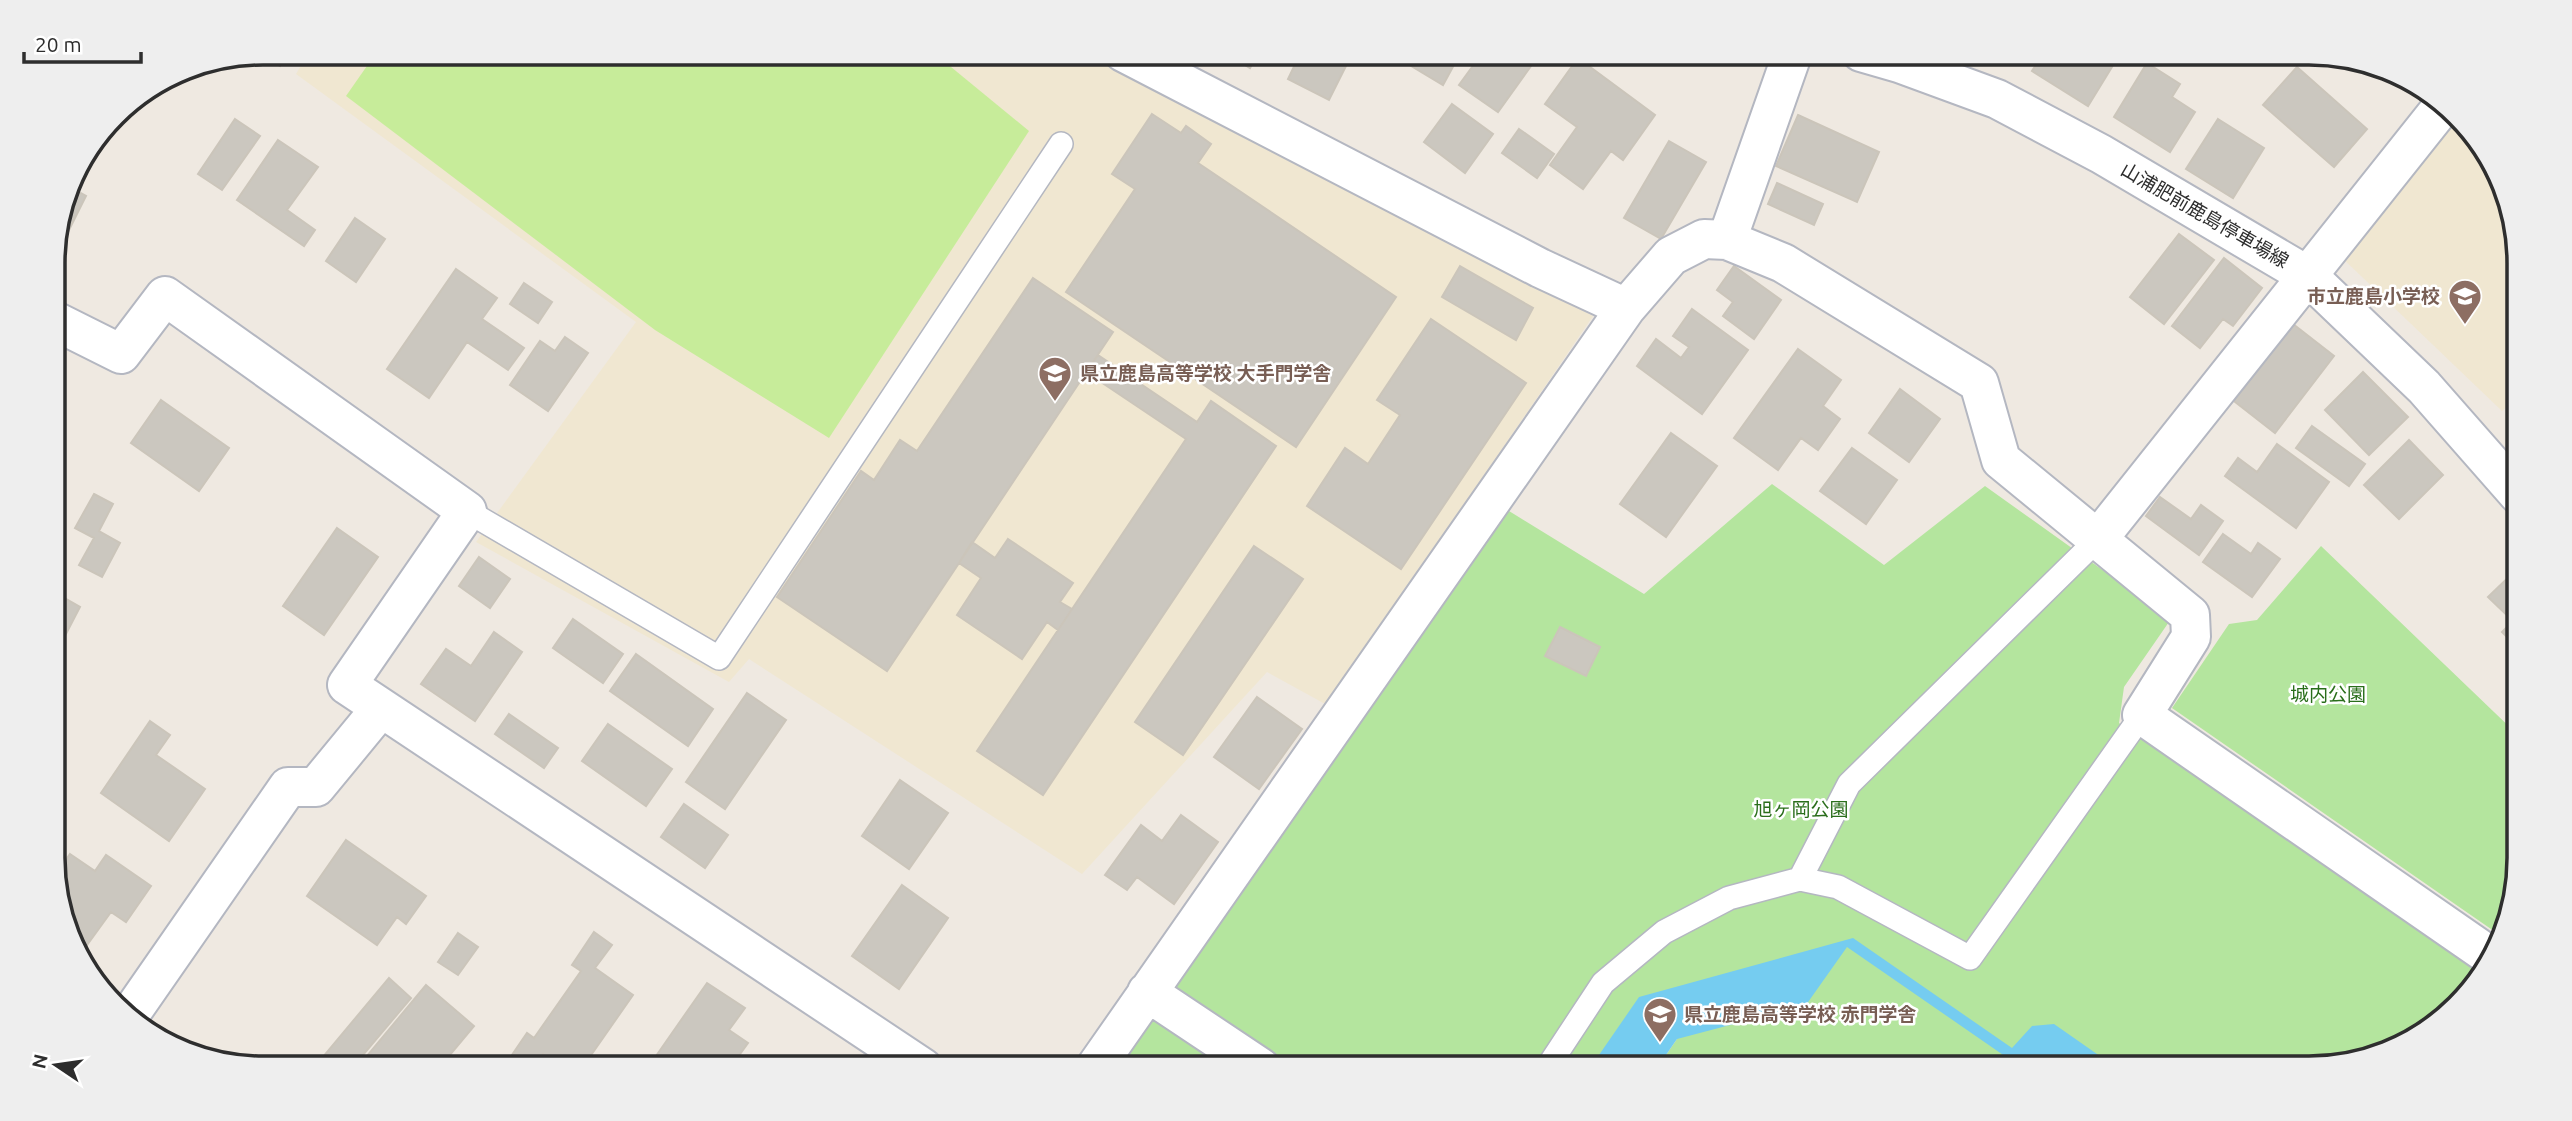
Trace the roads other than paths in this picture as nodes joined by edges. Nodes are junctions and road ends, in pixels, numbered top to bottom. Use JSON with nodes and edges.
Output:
{"nodes":[{"id":1,"x":1148,"y":65,"type":"edge"},
{"id":2,"x":1788,"y":65,"type":"edge"},
{"id":3,"x":1907,"y":65,"type":"edge"},
{"id":4,"x":2437,"y":113,"type":"edge"},
{"id":5,"x":1061,"y":144,"type":"dead end"},
{"id":6,"x":1727,"y":240,"type":"junction"},
{"id":7,"x":2308,"y":275,"type":"junction"},
{"id":8,"x":1626,"y":308,"type":"junction"},
{"id":9,"x":65,"y":326,"type":"edge"},
{"id":10,"x":2507,"y":481,"type":"edge"},
{"id":11,"x":467,"y":512,"type":"junction"},
{"id":12,"x":2098,"y":539,"type":"junction"},
{"id":13,"x":380,"y":708,"type":"junction"},
{"id":14,"x":2142,"y":715,"type":"junction"},
{"id":15,"x":1800,"y":878,"type":"junction"},
{"id":16,"x":2484,"y":952,"type":"edge"},
{"id":17,"x":1147,"y":992,"type":"junction"},
{"id":18,"x":134,"y":1008,"type":"edge"},
{"id":19,"x":905,"y":1056,"type":"edge"},
{"id":20,"x":1103,"y":1056,"type":"edge"},
{"id":21,"x":1243,"y":1056,"type":"edge"},
{"id":22,"x":1555,"y":1056,"type":"edge"}],
"edges":[{"from":1,"to":8,"type":"street"},
{"from":2,"to":6,"type":"street"},
{"from":3,"to":7,"type":"street","name":"山浦肥前鹿島停車場線"},
{"from":4,"to":7,"type":"street"},
{"from":5,"to":11,"type":"lane"},
{"from":6,"to":8,"type":"street"},
{"from":6,"to":12,"type":"street"},
{"from":7,"to":10,"type":"street","name":"山浦肥前鹿島停車場線"},
{"from":7,"to":12,"type":"street"},
{"from":8,"to":17,"type":"street"},
{"from":9,"to":11,"type":"street"},
{"from":11,"to":13,"type":"street"},
{"from":12,"to":14,"type":"street"},
{"from":12,"to":15,"type":"lane"},
{"from":13,"to":18,"type":"street"},
{"from":13,"to":19,"type":"street"},
{"from":14,"to":15,"type":"lane"},
{"from":14,"to":16,"type":"street"},
{"from":15,"to":22,"type":"lane"},
{"from":17,"to":20,"type":"street"},
{"from":17,"to":21,"type":"street"}]}
